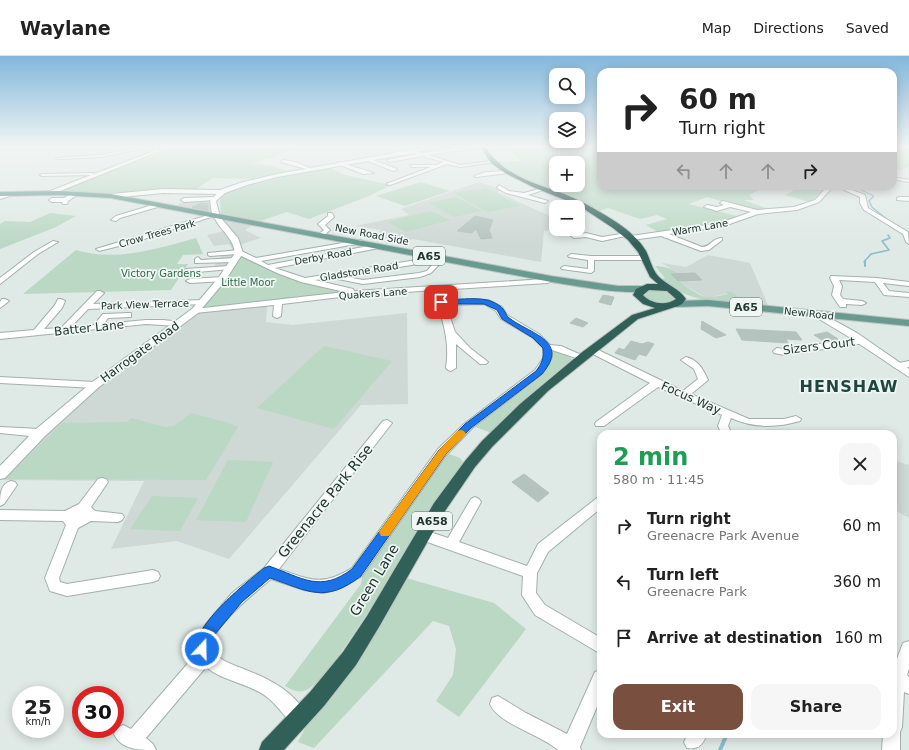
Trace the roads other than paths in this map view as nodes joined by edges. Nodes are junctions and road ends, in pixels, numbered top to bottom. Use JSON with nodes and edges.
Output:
{"nodes":[{"id":1,"x":86,"y":179,"type":"edge"},
{"id":2,"x":264,"y":179,"type":"edge"},
{"id":3,"x":400,"y":179,"type":"edge"},
{"id":4,"x":522,"y":179,"type":"edge"},
{"id":5,"x":388,"y":184,"type":"dead end"},
{"id":6,"x":499,"y":187,"type":"dead end"},
{"id":7,"x":541,"y":189,"type":"junction"},
{"id":8,"x":827,"y":190,"type":"edge"},
{"id":9,"x":848,"y":190,"type":"edge"},
{"id":10,"x":221,"y":192,"type":"junction"},
{"id":11,"x":50,"y":193,"type":"junction"},
{"id":12,"x":77,"y":193,"type":"junction"},
{"id":13,"x":525,"y":195,"type":"junction"},
{"id":14,"x":0,"y":196,"type":"edge"},
{"id":15,"x":111,"y":196,"type":"junction"},
{"id":16,"x":213,"y":199,"type":"junction"},
{"id":17,"x":899,"y":199,"type":"dead end"},
{"id":18,"x":909,"y":199,"type":"edge"},
{"id":19,"x":52,"y":200,"type":"dead end"},
{"id":20,"x":184,"y":200,"type":"dead end"},
{"id":21,"x":545,"y":201,"type":"dead end"},
{"id":22,"x":723,"y":203,"type":"dead end"},
{"id":23,"x":159,"y":205,"type":"junction"},
{"id":24,"x":730,"y":205,"type":"junction"},
{"id":25,"x":707,"y":207,"type":"dead end"},
{"id":26,"x":590,"y":208,"type":"junction"},
{"id":27,"x":585,"y":209,"type":"edge"},
{"id":28,"x":757,"y":212,"type":"junction"},
{"id":29,"x":215,"y":214,"type":"junction"},
{"id":30,"x":330,"y":214,"type":"dead end"},
{"id":31,"x":114,"y":220,"type":"dead end"},
{"id":32,"x":315,"y":221,"type":"dead end"},
{"id":33,"x":322,"y":224,"type":"junction"},
{"id":34,"x":660,"y":233,"type":"junction"},
{"id":35,"x":321,"y":235,"type":"junction"},
{"id":36,"x":585,"y":235,"type":"edge"},
{"id":37,"x":629,"y":236,"type":"junction"},
{"id":38,"x":336,"y":238,"type":"junction"},
{"id":39,"x":720,"y":239,"type":"dead end"},
{"id":40,"x":55,"y":242,"type":"dead end"},
{"id":41,"x":360,"y":242,"type":"junction"},
{"id":42,"x":909,"y":242,"type":"edge"},
{"id":43,"x":307,"y":244,"type":"dead end"},
{"id":44,"x":379,"y":246,"type":"junction"},
{"id":45,"x":99,"y":249,"type":"dead end"},
{"id":46,"x":210,"y":254,"type":"dead end"},
{"id":47,"x":571,"y":256,"type":"dead end"},
{"id":48,"x":439,"y":257,"type":"junction"},
{"id":49,"x":235,"y":258,"type":"junction"},
{"id":50,"x":591,"y":258,"type":"junction"},
{"id":51,"x":645,"y":258,"type":"junction"},
{"id":52,"x":198,"y":259,"type":"dead end"},
{"id":53,"x":255,"y":260,"type":"junction"},
{"id":54,"x":267,"y":267,"type":"junction"},
{"id":55,"x":564,"y":268,"type":"dead end"},
{"id":56,"x":186,"y":271,"type":"dead end"},
{"id":57,"x":331,"y":276,"type":"junction"},
{"id":58,"x":654,"y":276,"type":"junction"},
{"id":59,"x":222,"y":278,"type":"junction"},
{"id":60,"x":551,"y":279,"type":"junction"},
{"id":61,"x":190,"y":280,"type":"dead end"},
{"id":62,"x":304,"y":280,"type":"junction"},
{"id":63,"x":877,"y":280,"type":"junction"},
{"id":64,"x":0,"y":282,"type":"edge"},
{"id":65,"x":909,"y":284,"type":"edge"},
{"id":66,"x":436,"y":289,"type":"junction"},
{"id":67,"x":673,"y":291,"type":"junction"},
{"id":68,"x":100,"y":293,"type":"dead end"},
{"id":69,"x":357,"y":293,"type":"junction"},
{"id":70,"x":642,"y":293,"type":"junction"},
{"id":71,"x":907,"y":295,"type":"dead end"},
{"id":72,"x":61,"y":301,"type":"dead end"},
{"id":73,"x":203,"y":302,"type":"junction"},
{"id":74,"x":278,"y":302,"type":"junction"},
{"id":75,"x":441,"y":302,"type":"junction"},
{"id":76,"x":708,"y":303,"type":"junction"},
{"id":77,"x":862,"y":303,"type":"dead end"},
{"id":78,"x":673,"y":305,"type":"junction"},
{"id":79,"x":86,"y":307,"type":"junction"},
{"id":80,"x":195,"y":311,"type":"junction"},
{"id":81,"x":817,"y":314,"type":"junction"},
{"id":82,"x":128,"y":315,"type":"dead end"},
{"id":83,"x":277,"y":316,"type":"dead end"},
{"id":84,"x":635,"y":317,"type":"junction"},
{"id":85,"x":909,"y":323,"type":"edge"},
{"id":86,"x":178,"y":324,"type":"junction"},
{"id":87,"x":96,"y":327,"type":"junction"},
{"id":88,"x":63,"y":330,"type":"junction"},
{"id":89,"x":36,"y":333,"type":"junction"},
{"id":90,"x":451,"y":333,"type":"junction"},
{"id":91,"x":0,"y":336,"type":"edge"},
{"id":92,"x":861,"y":341,"type":"junction"},
{"id":93,"x":547,"y":347,"type":"junction"},
{"id":94,"x":777,"y":351,"type":"dead end"},
{"id":95,"x":587,"y":354,"type":"junction"},
{"id":96,"x":686,"y":360,"type":"dead end"},
{"id":97,"x":482,"y":362,"type":"dead end"},
{"id":98,"x":909,"y":364,"type":"edge"},
{"id":99,"x":897,"y":366,"type":"junction"},
{"id":100,"x":451,"y":368,"type":"dead end"},
{"id":101,"x":909,"y":374,"type":"edge"},
{"id":102,"x":0,"y":380,"type":"edge"},
{"id":103,"x":657,"y":383,"type":"junction"},
{"id":104,"x":95,"y":385,"type":"junction"},
{"id":105,"x":684,"y":395,"type":"junction"},
{"id":106,"x":727,"y":414,"type":"junction"},
{"id":107,"x":796,"y":418,"type":"dead end"},
{"id":108,"x":387,"y":423,"type":"dead end"},
{"id":109,"x":600,"y":424,"type":"dead end"},
{"id":110,"x":0,"y":430,"type":"edge"},
{"id":111,"x":725,"y":430,"type":"edge"},
{"id":112,"x":40,"y":433,"type":"junction"},
{"id":113,"x":0,"y":474,"type":"edge"},
{"id":114,"x":102,"y":482,"type":"dead end"},
{"id":115,"x":11,"y":484,"type":"dead end"},
{"id":116,"x":0,"y":501,"type":"edge"},
{"id":117,"x":475,"y":502,"type":"dead end"},
{"id":118,"x":597,"y":504,"type":"edge"},
{"id":119,"x":86,"y":512,"type":"junction"},
{"id":120,"x":0,"y":515,"type":"edge"},
{"id":121,"x":118,"y":516,"type":"dead end"},
{"id":122,"x":71,"y":519,"type":"junction"},
{"id":123,"x":424,"y":534,"type":"junction"},
{"id":124,"x":451,"y":544,"type":"junction"},
{"id":125,"x":269,"y":572,"type":"junction"},
{"id":126,"x":530,"y":573,"type":"junction"},
{"id":127,"x":153,"y":576,"type":"dead end"},
{"id":128,"x":597,"y":645,"type":"edge"},
{"id":129,"x":909,"y":648,"type":"edge"},
{"id":130,"x":205,"y":656,"type":"junction"},
{"id":131,"x":903,"y":682,"type":"edge"},
{"id":132,"x":597,"y":687,"type":"edge"},
{"id":133,"x":498,"y":704,"type":"dead end"},
{"id":134,"x":897,"y":709,"type":"edge"},
{"id":135,"x":300,"y":718,"type":"junction"},
{"id":136,"x":892,"y":738,"type":"edge"},
{"id":137,"x":571,"y":749,"type":"edge"},
{"id":138,"x":147,"y":750,"type":"edge"},
{"id":139,"x":270,"y":750,"type":"edge"},
{"id":140,"x":891,"y":750,"type":"edge"}],
"edges":[{"from":1,"to":11,"type":"street"},
{"from":2,"to":10,"type":"main road"},
{"from":3,"to":5,"type":"street"},
{"from":4,"to":7,"type":"highway"},
{"from":6,"to":13,"type":"street"},
{"from":7,"to":13,"type":"street"},
{"from":7,"to":26,"type":"highway"},
{"from":8,"to":28,"type":"street","name":"Warm Lane"},
{"from":9,"to":42,"type":"street"},
{"from":10,"to":15,"type":"street"},
{"from":10,"to":16,"type":"main road"},
{"from":11,"to":12,"type":"main road","number":"A65"},
{"from":11,"to":14,"type":"main road","number":"A65"},
{"from":12,"to":15,"type":"main road","number":"A65"},
{"from":12,"to":19,"type":"street"},
{"from":13,"to":21,"type":"street"},
{"from":15,"to":23,"type":"main road","number":"A65"},
{"from":16,"to":20,"type":"street"},
{"from":16,"to":29,"type":"main road"},
{"from":17,"to":18,"type":"street"},
{"from":22,"to":24,"type":"street"},
{"from":23,"to":29,"type":"main road","number":"A65"},
{"from":23,"to":31,"type":"street"},
{"from":24,"to":25,"type":"street"},
{"from":24,"to":28,"type":"street"},
{"from":26,"to":27,"type":"street"},
{"from":26,"to":37,"type":"highway"},
{"from":28,"to":34,"type":"street","name":"Warm Lane"},
{"from":29,"to":35,"type":"main road","name":"New Road Side","number":"A65"},
{"from":29,"to":45,"type":"street","name":"Crow Trees Park"},
{"from":29,"to":49,"type":"main road"},
{"from":30,"to":33,"type":"street"},
{"from":32,"to":33,"type":"street"},
{"from":33,"to":35,"type":"street"},
{"from":34,"to":37,"type":"street","name":"Warm Lane"},
{"from":34,"to":39,"type":"street"},
{"from":35,"to":38,"type":"main road","name":"New Road Side","number":"A65"},
{"from":36,"to":37,"type":"street","name":"Warm Lane"},
{"from":37,"to":51,"type":"highway"},
{"from":38,"to":41,"type":"main road","name":"New Road Side","number":"A65"},
{"from":38,"to":43,"type":"street"},
{"from":40,"to":64,"type":"street"},
{"from":41,"to":44,"type":"main road","name":"New Road Side","number":"A65"},
{"from":41,"to":53,"type":"street"},
{"from":44,"to":48,"type":"main road","name":"New Road Side","number":"A65"},
{"from":44,"to":54,"type":"street","name":"Derby Road"},
{"from":46,"to":49,"type":"street"},
{"from":47,"to":50,"type":"street"},
{"from":48,"to":57,"type":"street","name":"Gladstone Road"},
{"from":48,"to":57,"type":"street"},
{"from":48,"to":60,"type":"main road","name":"New Road Side","number":"A65"},
{"from":49,"to":52,"type":"street"},
{"from":49,"to":53,"type":"street"},
{"from":49,"to":56,"type":"street"},
{"from":49,"to":59,"type":"main road","name":"Harrogate Road"},
{"from":50,"to":51,"type":"street"},
{"from":50,"to":55,"type":"street"},
{"from":51,"to":58,"type":"highway"},
{"from":53,"to":54,"type":"street"},
{"from":54,"to":62,"type":"street"},
{"from":57,"to":62,"type":"street","name":"Gladstone Road"},
{"from":58,"to":67,"type":"highway"},
{"from":58,"to":70,"type":"highway"},
{"from":59,"to":61,"type":"street"},
{"from":59,"to":73,"type":"main road","name":"Harrogate Road"},
{"from":60,"to":66,"type":"street","name":"Quakers Lane"},
{"from":60,"to":70,"type":"main road","name":"New Road Side","number":"A65"},
{"from":62,"to":69,"type":"street"},
{"from":63,"to":65,"type":"street"},
{"from":63,"to":71,"type":"street"},
{"from":63,"to":77,"type":"street"},
{"from":66,"to":69,"type":"street","name":"Quakers Lane"},
{"from":66,"to":75,"type":"street"},
{"from":67,"to":70,"type":"highway"},
{"from":67,"to":76,"type":"main road","name":"New Road","number":"A65"},
{"from":67,"to":78,"type":"highway"},
{"from":68,"to":79,"type":"street"},
{"from":69,"to":74,"type":"street","name":"Quakers Lane"},
{"from":70,"to":78,"type":"highway"},
{"from":70,"to":84,"type":"highway"},
{"from":72,"to":89,"type":"street"},
{"from":73,"to":79,"type":"street","name":"Park View Terrace"},
{"from":73,"to":80,"type":"main road","name":"Harrogate Road"},
{"from":74,"to":80,"type":"street","name":"Quakers Lane"},
{"from":74,"to":83,"type":"street"},
{"from":75,"to":90,"type":"street"},
{"from":75,"to":93,"type":"street"},
{"from":76,"to":78,"type":"main road","name":"New Road","number":"A65"},
{"from":76,"to":81,"type":"main road","name":"New Road","number":"A65"},
{"from":78,"to":84,"type":"highway","name":"Green Lane","number":"A658"},
{"from":79,"to":88,"type":"street"},
{"from":80,"to":86,"type":"main road","name":"Harrogate Road"},
{"from":81,"to":85,"type":"main road","name":"New Road","number":"A65"},
{"from":81,"to":92,"type":"main road"},
{"from":82,"to":87,"type":"street"},
{"from":84,"to":95,"type":"highway","name":"Green Lane","number":"A658"},
{"from":86,"to":87,"type":"street","name":"Batter Lane"},
{"from":86,"to":104,"type":"main road","name":"Harrogate Road"},
{"from":87,"to":88,"type":"street","name":"Batter Lane"},
{"from":88,"to":89,"type":"street","name":"Batter Lane"},
{"from":89,"to":91,"type":"street","name":"Batter Lane"},
{"from":90,"to":97,"type":"street"},
{"from":90,"to":100,"type":"street"},
{"from":92,"to":94,"type":"street","name":"Sizers Court"},
{"from":92,"to":99,"type":"main road"},
{"from":93,"to":95,"type":"street","name":"Focus Way"},
{"from":93,"to":125,"type":"street"},
{"from":95,"to":103,"type":"street","name":"Focus Way"},
{"from":95,"to":123,"type":"highway","name":"Green Lane","number":"A658"},
{"from":96,"to":105,"type":"street"},
{"from":98,"to":99,"type":"street"},
{"from":99,"to":101,"type":"main road"},
{"from":102,"to":104,"type":"street"},
{"from":103,"to":105,"type":"street","name":"Focus Way"},
{"from":103,"to":109,"type":"street"},
{"from":104,"to":112,"type":"main road","name":"Harrogate Road"},
{"from":105,"to":106,"type":"street","name":"Focus Way"},
{"from":106,"to":107,"type":"street","name":"Focus Way"},
{"from":106,"to":111,"type":"street"},
{"from":108,"to":125,"type":"street","name":"Greenacre Park Rise"},
{"from":110,"to":112,"type":"street"},
{"from":112,"to":113,"type":"main road","name":"Harrogate Road"},
{"from":114,"to":119,"type":"street"},
{"from":115,"to":116,"type":"street"},
{"from":117,"to":124,"type":"street"},
{"from":118,"to":126,"type":"street"},
{"from":119,"to":121,"type":"street"},
{"from":119,"to":122,"type":"street"},
{"from":120,"to":122,"type":"street"},
{"from":122,"to":127,"type":"street"},
{"from":123,"to":124,"type":"street"},
{"from":123,"to":135,"type":"highway","name":"Green Lane","number":"A658"},
{"from":124,"to":126,"type":"street"},
{"from":125,"to":130,"type":"street","name":"Greenacre Park Rise"},
{"from":126,"to":128,"type":"street"},
{"from":129,"to":131,"type":"street"},
{"from":130,"to":135,"type":"street"},
{"from":130,"to":138,"type":"street"},
{"from":131,"to":134,"type":"street"},
{"from":132,"to":137,"type":"street"},
{"from":133,"to":137,"type":"street"},
{"from":135,"to":139,"type":"highway","name":"Green Lane","number":"A658"},
{"from":136,"to":140,"type":"street"}]}
